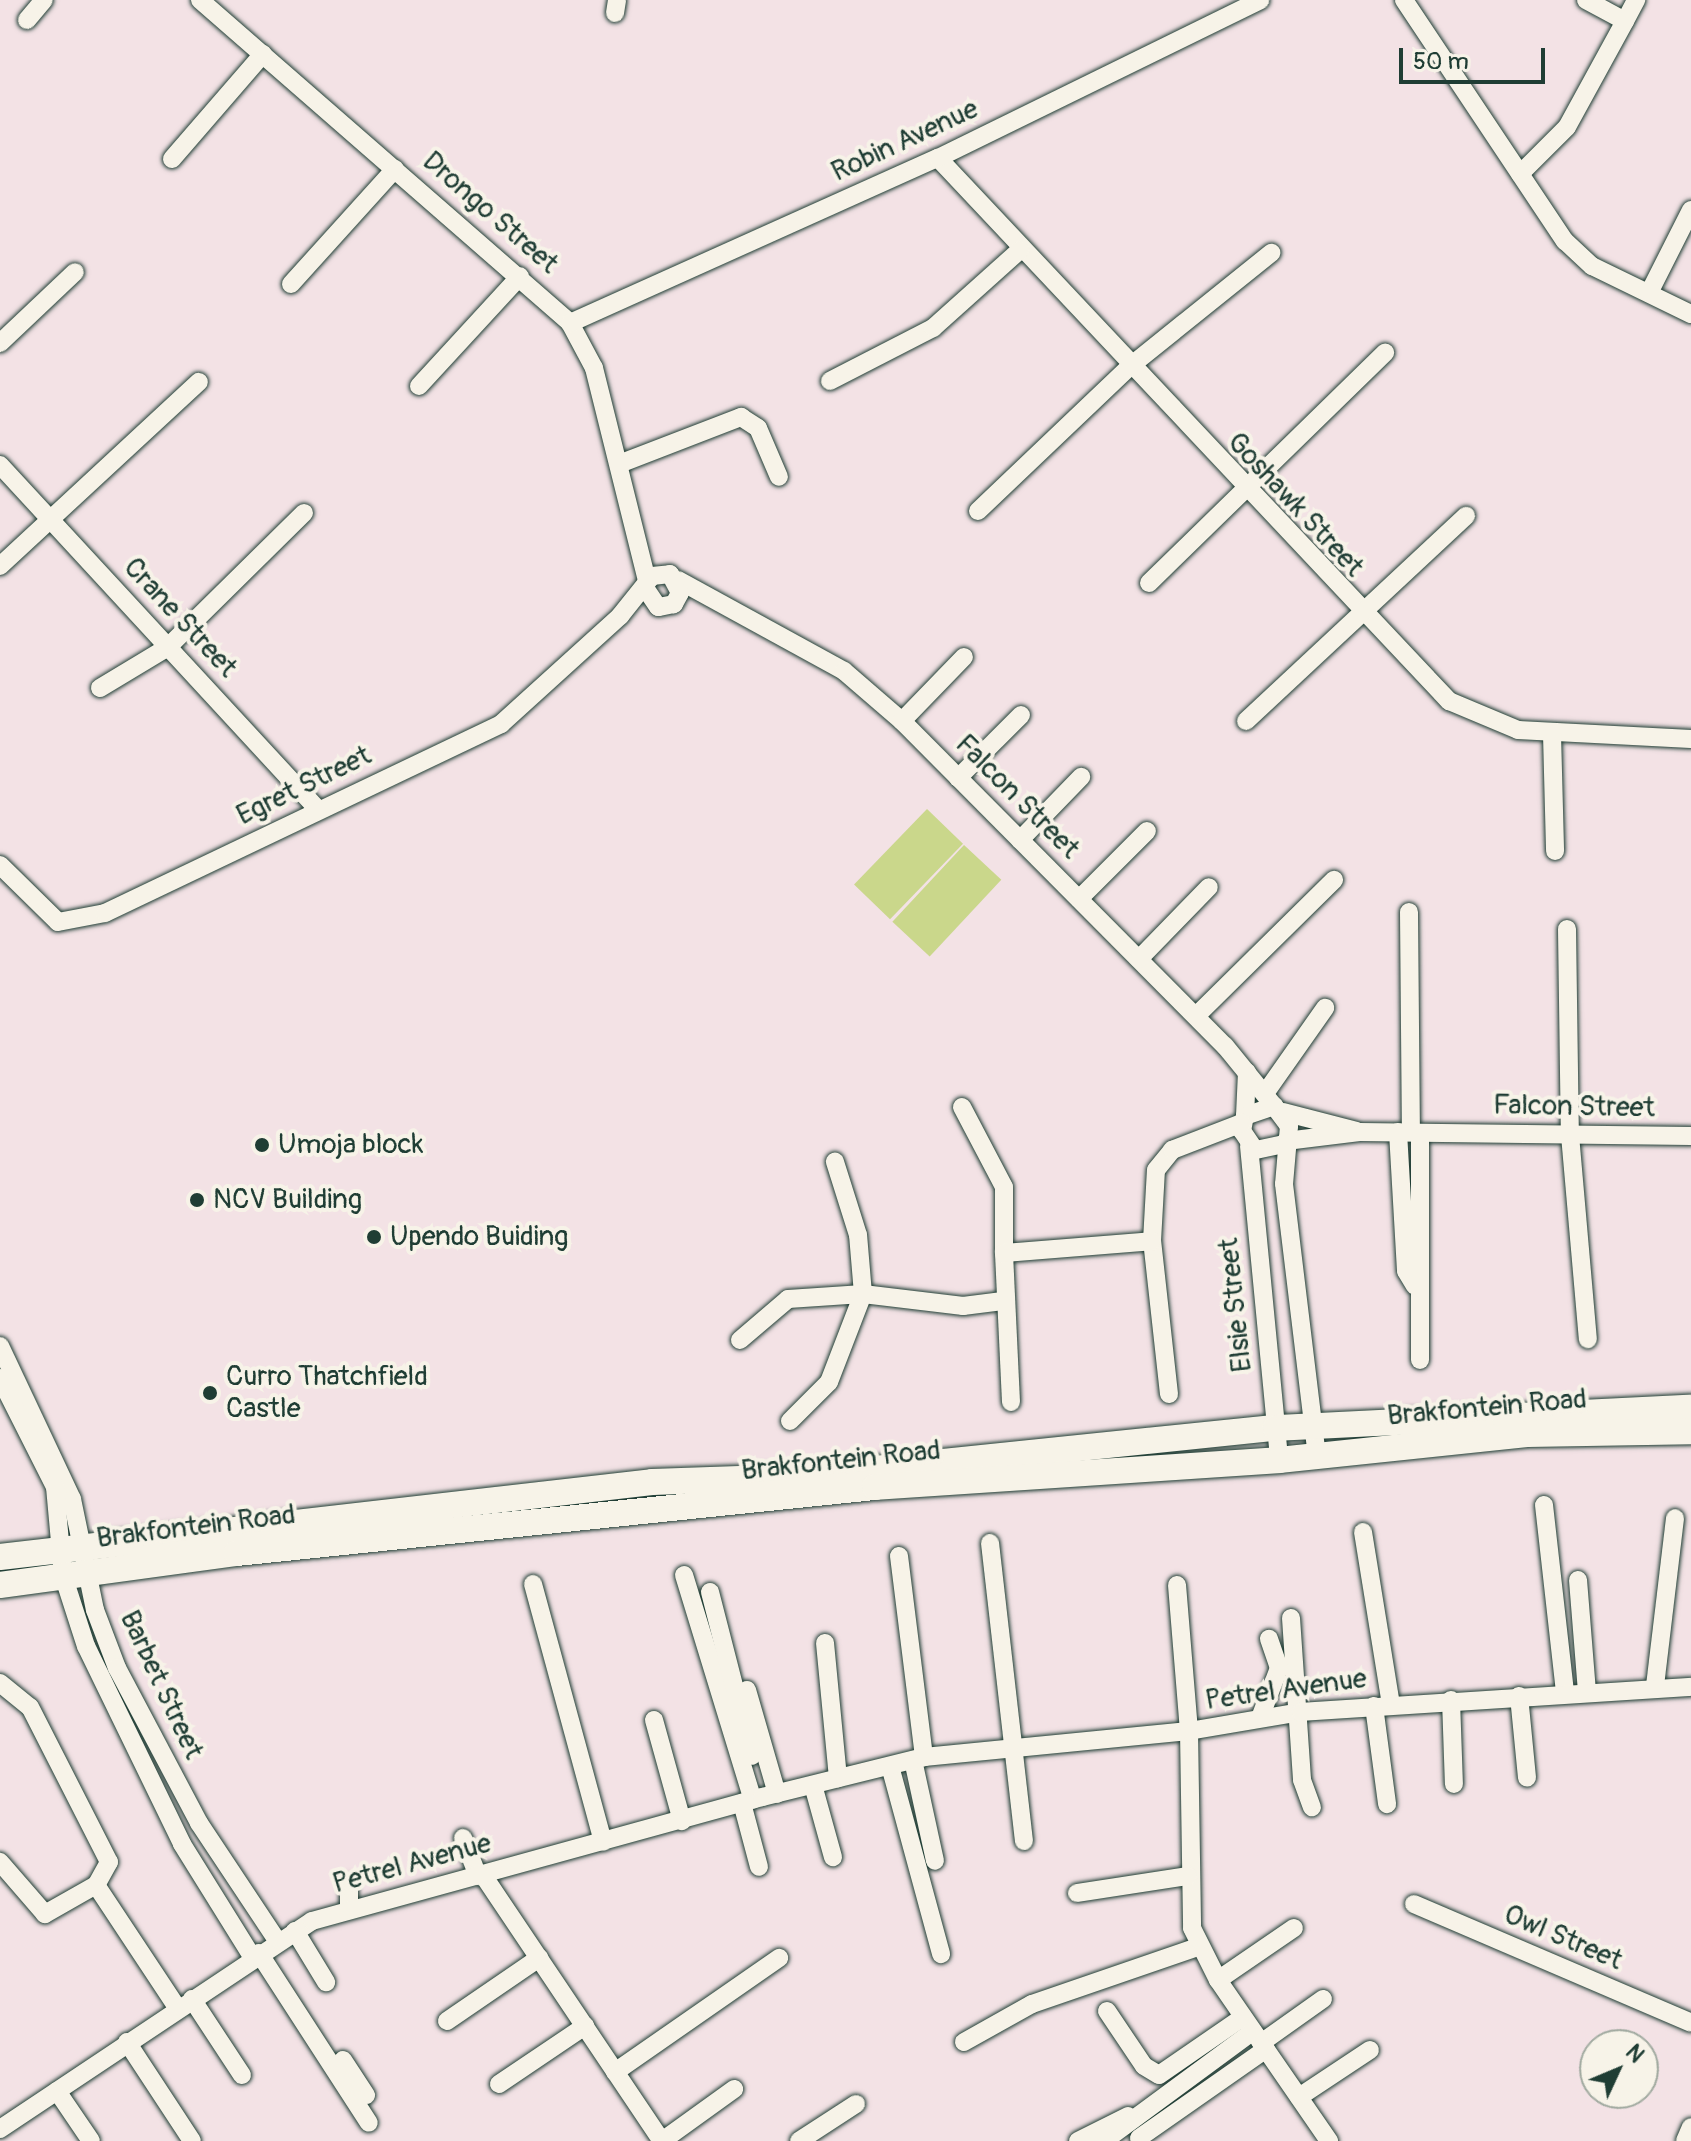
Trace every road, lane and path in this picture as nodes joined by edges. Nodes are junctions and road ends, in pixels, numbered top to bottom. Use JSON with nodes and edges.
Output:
{"nodes":[{"id":1,"x":44,"y":0,"type":"edge"},
{"id":2,"x":200,"y":0,"type":"edge"},
{"id":3,"x":1260,"y":0,"type":"edge"},
{"id":4,"x":1404,"y":0,"type":"edge"},
{"id":5,"x":1586,"y":0,"type":"edge"},
{"id":6,"x":1636,"y":0,"type":"edge"},
{"id":7,"x":27,"y":20,"type":"dead end"},
{"id":8,"x":1625,"y":21,"type":"junction"},
{"id":9,"x":263,"y":54,"type":"junction"},
{"id":10,"x":938,"y":158,"type":"junction"},
{"id":11,"x":172,"y":159,"type":"dead end"},
{"id":12,"x":395,"y":169,"type":"junction"},
{"id":13,"x":1520,"y":174,"type":"junction"},
{"id":14,"x":1691,"y":210,"type":"edge"},
{"id":15,"x":1020,"y":250,"type":"junction"},
{"id":16,"x":1271,"y":253,"type":"dead end"},
{"id":17,"x":75,"y":272,"type":"dead end"},
{"id":18,"x":520,"y":276,"type":"junction"},
{"id":19,"x":291,"y":284,"type":"dead end"},
{"id":20,"x":1649,"y":293,"type":"junction"},
{"id":21,"x":1691,"y":314,"type":"edge"},
{"id":22,"x":570,"y":323,"type":"junction"},
{"id":23,"x":0,"y":343,"type":"edge"},
{"id":24,"x":1385,"y":353,"type":"dead end"},
{"id":25,"x":1128,"y":368,"type":"junction"},
{"id":26,"x":830,"y":381,"type":"dead end"},
{"id":27,"x":199,"y":382,"type":"dead end"},
{"id":28,"x":419,"y":386,"type":"dead end"},
{"id":29,"x":619,"y":464,"type":"junction"},
{"id":30,"x":0,"y":465,"type":"edge"},
{"id":31,"x":779,"y":477,"type":"dead end"},
{"id":32,"x":1241,"y":489,"type":"junction"},
{"id":33,"x":978,"y":511,"type":"dead end"},
{"id":34,"x":304,"y":513,"type":"dead end"},
{"id":35,"x":1466,"y":516,"type":"dead end"},
{"id":36,"x":51,"y":520,"type":"junction"},
{"id":37,"x":639,"y":537,"type":"junction"},
{"id":38,"x":0,"y":566,"type":"edge"},
{"id":39,"x":671,"y":576,"type":"junction"},
{"id":40,"x":1149,"y":583,"type":"dead end"},
{"id":41,"x":646,"y":585,"type":"junction"},
{"id":42,"x":715,"y":603,"type":"junction"},
{"id":43,"x":666,"y":606,"type":"junction"},
{"id":44,"x":1357,"y":612,"type":"junction"},
{"id":45,"x":620,"y":616,"type":"junction"},
{"id":46,"x":168,"y":647,"type":"junction"},
{"id":47,"x":964,"y":657,"type":"dead end"},
{"id":48,"x":100,"y":688,"type":"dead end"},
{"id":49,"x":1021,"y":715,"type":"dead end"},
{"id":50,"x":902,"y":721,"type":"junction"},
{"id":51,"x":1246,"y":721,"type":"dead end"},
{"id":52,"x":1552,"y":734,"type":"junction"},
{"id":53,"x":1691,"y":739,"type":"edge"},
{"id":54,"x":1081,"y":777,"type":"dead end"},
{"id":55,"x":958,"y":778,"type":"junction"},
{"id":56,"x":318,"y":810,"type":"junction"},
{"id":57,"x":1147,"y":831,"type":"dead end"},
{"id":58,"x":1020,"y":840,"type":"junction"},
{"id":59,"x":1555,"y":851,"type":"dead end"},
{"id":60,"x":0,"y":865,"type":"edge"},
{"id":61,"x":1334,"y":880,"type":"dead end"},
{"id":62,"x":1209,"y":887,"type":"dead end"},
{"id":63,"x":1306,"y":893,"type":"dead end"},
{"id":64,"x":1079,"y":899,"type":"junction"},
{"id":65,"x":1409,"y":912,"type":"dead end"},
{"id":66,"x":1567,"y":929,"type":"dead end"},
{"id":67,"x":1139,"y":959,"type":"junction"},
{"id":68,"x":1325,"y":1008,"type":"dead end"},
{"id":69,"x":1193,"y":1013,"type":"junction"},
{"id":70,"x":1247,"y":1072,"type":"junction"},
{"id":71,"x":1274,"y":1104,"type":"junction"},
{"id":72,"x":962,"y":1107,"type":"dead end"},
{"id":73,"x":1245,"y":1131,"type":"junction"},
{"id":74,"x":1359,"y":1132,"type":"junction"},
{"id":75,"x":1410,"y":1132,"type":"junction"},
{"id":76,"x":1570,"y":1135,"type":"junction"},
{"id":77,"x":1691,"y":1136,"type":"edge"},
{"id":78,"x":1285,"y":1143,"type":"junction"},
{"id":79,"x":835,"y":1162,"type":"dead end"},
{"id":80,"x":1152,"y":1241,"type":"junction"},
{"id":81,"x":1004,"y":1253,"type":"junction"},
{"id":82,"x":863,"y":1294,"type":"junction"},
{"id":83,"x":1003,"y":1301,"type":"junction"},
{"id":84,"x":1588,"y":1339,"type":"dead end"},
{"id":85,"x":740,"y":1340,"type":"dead end"},
{"id":86,"x":0,"y":1346,"type":"edge"},
{"id":87,"x":1420,"y":1360,"type":"dead end"},
{"id":88,"x":0,"y":1378,"type":"edge"},
{"id":89,"x":1169,"y":1394,"type":"dead end"},
{"id":90,"x":1011,"y":1402,"type":"dead end"},
{"id":91,"x":1691,"y":1408,"type":"edge"},
{"id":92,"x":790,"y":1421,"type":"dead end"},
{"id":93,"x":1314,"y":1426,"type":"junction"},
{"id":94,"x":1276,"y":1428,"type":"junction"},
{"id":95,"x":1691,"y":1431,"type":"edge"},
{"id":96,"x":1317,"y":1456,"type":"junction"},
{"id":97,"x":1279,"y":1460,"type":"junction"},
{"id":98,"x":1544,"y":1505,"type":"dead end"},
{"id":99,"x":1675,"y":1518,"type":"dead end"},
{"id":100,"x":1363,"y":1532,"type":"dead end"},
{"id":101,"x":1559,"y":1539,"type":"dead end"},
{"id":102,"x":990,"y":1543,"type":"dead end"},
{"id":103,"x":72,"y":1546,"type":"junction"},
{"id":104,"x":899,"y":1556,"type":"dead end"},
{"id":105,"x":0,"y":1557,"type":"edge"},
{"id":106,"x":75,"y":1574,"type":"junction"},
{"id":107,"x":684,"y":1575,"type":"dead end"},
{"id":108,"x":1578,"y":1580,"type":"dead end"},
{"id":109,"x":533,"y":1584,"type":"dead end"},
{"id":110,"x":0,"y":1585,"type":"edge"},
{"id":111,"x":1177,"y":1585,"type":"dead end"},
{"id":112,"x":710,"y":1592,"type":"dead end"},
{"id":113,"x":1291,"y":1618,"type":"dead end"},
{"id":114,"x":1269,"y":1639,"type":"dead end"},
{"id":115,"x":825,"y":1643,"type":"dead end"},
{"id":116,"x":744,"y":1679,"type":"dead end"},
{"id":117,"x":0,"y":1683,"type":"edge"},
{"id":118,"x":1655,"y":1686,"type":"junction"},
{"id":119,"x":1691,"y":1687,"type":"edge"},
{"id":120,"x":1576,"y":1692,"type":"junction"},
{"id":121,"x":1519,"y":1696,"type":"junction"},
{"id":122,"x":1451,"y":1700,"type":"junction"},
{"id":123,"x":1382,"y":1705,"type":"junction"},
{"id":124,"x":1301,"y":1712,"type":"junction"},
{"id":125,"x":1260,"y":1718,"type":"junction"},
{"id":126,"x":654,"y":1720,"type":"dead end"},
{"id":127,"x":1189,"y":1731,"type":"junction"},
{"id":128,"x":1017,"y":1746,"type":"junction"},
{"id":129,"x":918,"y":1759,"type":"junction"},
{"id":130,"x":890,"y":1766,"type":"junction"},
{"id":131,"x":838,"y":1778,"type":"junction"},
{"id":132,"x":1527,"y":1778,"type":"dead end"},
{"id":133,"x":1454,"y":1784,"type":"dead end"},
{"id":134,"x":813,"y":1785,"type":"junction"},
{"id":135,"x":759,"y":1799,"type":"junction"},
{"id":136,"x":1387,"y":1804,"type":"dead end"},
{"id":137,"x":1312,"y":1807,"type":"dead end"},
{"id":138,"x":682,"y":1821,"type":"junction"},
{"id":139,"x":463,"y":1838,"type":"dead end"},
{"id":140,"x":211,"y":1841,"type":"junction"},
{"id":141,"x":1024,"y":1841,"type":"dead end"},
{"id":142,"x":603,"y":1842,"type":"junction"},
{"id":143,"x":188,"y":1854,"type":"junction"},
{"id":144,"x":833,"y":1857,"type":"dead end"},
{"id":145,"x":935,"y":1861,"type":"dead end"},
{"id":146,"x":0,"y":1862,"type":"edge"},
{"id":147,"x":759,"y":1867,"type":"dead end"},
{"id":148,"x":481,"y":1875,"type":"junction"},
{"id":149,"x":1188,"y":1876,"type":"junction"},
{"id":150,"x":349,"y":1884,"type":"dead end"},
{"id":151,"x":96,"y":1885,"type":"junction"},
{"id":152,"x":1077,"y":1893,"type":"dead end"},
{"id":153,"x":1414,"y":1904,"type":"dead end"},
{"id":154,"x":349,"y":1909,"type":"junction"},
{"id":155,"x":1294,"y":1928,"type":"dead end"},
{"id":156,"x":295,"y":1931,"type":"junction"},
{"id":157,"x":1198,"y":1947,"type":"junction"},
{"id":158,"x":265,"y":1950,"type":"junction"},
{"id":159,"x":941,"y":1954,"type":"dead end"},
{"id":160,"x":539,"y":1958,"type":"junction"},
{"id":161,"x":779,"y":1958,"type":"dead end"},
{"id":162,"x":1218,"y":1980,"type":"junction"},
{"id":163,"x":326,"y":1982,"type":"dead end"},
{"id":164,"x":1323,"y":1999,"type":"dead end"},
{"id":165,"x":185,"y":2004,"type":"junction"},
{"id":166,"x":1107,"y":2011,"type":"dead end"},
{"id":167,"x":447,"y":2021,"type":"dead end"},
{"id":168,"x":1691,"y":2023,"type":"edge"},
{"id":169,"x":585,"y":2026,"type":"junction"},
{"id":170,"x":1256,"y":2035,"type":"junction"},
{"id":171,"x":964,"y":2042,"type":"dead end"},
{"id":172,"x":122,"y":2046,"type":"junction"},
{"id":173,"x":1370,"y":2050,"type":"dead end"},
{"id":174,"x":615,"y":2072,"type":"junction"},
{"id":175,"x":242,"y":2075,"type":"dead end"},
{"id":176,"x":499,"y":2084,"type":"dead end"},
{"id":177,"x":734,"y":2089,"type":"dead end"},
{"id":178,"x":57,"y":2091,"type":"junction"},
{"id":179,"x":366,"y":2095,"type":"dead end"},
{"id":180,"x":1299,"y":2097,"type":"junction"},
{"id":181,"x":856,"y":2104,"type":"dead end"},
{"id":182,"x":1128,"y":2116,"type":"junction"},
{"id":183,"x":369,"y":2123,"type":"dead end"},
{"id":184,"x":1691,"y":2127,"type":"edge"},
{"id":185,"x":0,"y":2129,"type":"edge"},
{"id":186,"x":1139,"y":2138,"type":"dead end"},
{"id":187,"x":91,"y":2141,"type":"edge"},
{"id":188,"x":179,"y":2141,"type":"edge"},
{"id":189,"x":192,"y":2141,"type":"edge"},
{"id":190,"x":662,"y":2141,"type":"edge"},
{"id":191,"x":799,"y":2141,"type":"edge"},
{"id":192,"x":1078,"y":2141,"type":"edge"},
{"id":193,"x":1104,"y":2141,"type":"edge"},
{"id":194,"x":1329,"y":2141,"type":"edge"},
{"id":195,"x":1685,"y":2141,"type":"edge"}],
"edges":[{"from":1,"to":7,"type":"street"},
{"from":2,"to":9,"type":"street","name":"Drongo Street"},
{"from":3,"to":10,"type":"street","name":"Robin Avenue"},
{"from":4,"to":13,"type":"street"},
{"from":5,"to":8,"type":"street"},
{"from":6,"to":8,"type":"street"},
{"from":8,"to":13,"type":"street"},
{"from":9,"to":11,"type":"street"},
{"from":9,"to":12,"type":"street","name":"Drongo Street"},
{"from":10,"to":15,"type":"street","name":"Goshawk Street"},
{"from":10,"to":22,"type":"street","name":"Robin Avenue"},
{"from":12,"to":18,"type":"street","name":"Drongo Street"},
{"from":12,"to":19,"type":"street"},
{"from":13,"to":20,"type":"street"},
{"from":14,"to":20,"type":"street"},
{"from":15,"to":25,"type":"street","name":"Goshawk Street"},
{"from":15,"to":26,"type":"street"},
{"from":16,"to":25,"type":"street"},
{"from":17,"to":23,"type":"street"},
{"from":18,"to":22,"type":"street","name":"Drongo Street"},
{"from":18,"to":28,"type":"street"},
{"from":20,"to":21,"type":"street"},
{"from":22,"to":29,"type":"street","name":"Drongo Street"},
{"from":24,"to":32,"type":"street"},
{"from":25,"to":32,"type":"street","name":"Goshawk Street"},
{"from":25,"to":33,"type":"street"},
{"from":27,"to":36,"type":"street"},
{"from":29,"to":31,"type":"street"},
{"from":29,"to":37,"type":"street","name":"Drongo Street"},
{"from":30,"to":36,"type":"street","name":"Crane Street"},
{"from":32,"to":40,"type":"street"},
{"from":32,"to":44,"type":"street","name":"Goshawk Street"},
{"from":34,"to":46,"type":"street"},
{"from":35,"to":44,"type":"street"},
{"from":36,"to":38,"type":"street"},
{"from":36,"to":46,"type":"street","name":"Crane Street"},
{"from":37,"to":39,"type":"street","name":"Drongo Street"},
{"from":37,"to":41,"type":"street","name":"Drongo Street"},
{"from":39,"to":41,"type":"street"},
{"from":39,"to":42,"type":"street","name":"Falcon Street"},
{"from":39,"to":43,"type":"street"},
{"from":41,"to":43,"type":"street"},
{"from":41,"to":45,"type":"street","name":"Egret Street"},
{"from":42,"to":43,"type":"street","name":"Falcon Street"},
{"from":42,"to":50,"type":"street","name":"Falcon Street"},
{"from":43,"to":45,"type":"street","name":"Egret Street"},
{"from":44,"to":51,"type":"street"},
{"from":44,"to":52,"type":"street","name":"Goshawk Street"},
{"from":45,"to":56,"type":"street","name":"Egret Street"},
{"from":46,"to":48,"type":"street"},
{"from":46,"to":56,"type":"street","name":"Crane Street"},
{"from":47,"to":50,"type":"street"},
{"from":49,"to":55,"type":"street"},
{"from":50,"to":55,"type":"street","name":"Falcon Street"},
{"from":52,"to":53,"type":"street","name":"Goshawk Street"},
{"from":52,"to":59,"type":"street"},
{"from":54,"to":58,"type":"street"},
{"from":55,"to":58,"type":"street","name":"Falcon Street"},
{"from":56,"to":60,"type":"street","name":"Egret Street"},
{"from":57,"to":64,"type":"street"},
{"from":58,"to":64,"type":"street","name":"Falcon Street"},
{"from":61,"to":69,"type":"street"},
{"from":62,"to":67,"type":"street"},
{"from":63,"to":69,"type":"street"},
{"from":64,"to":67,"type":"street","name":"Falcon Street"},
{"from":65,"to":75,"type":"street"},
{"from":66,"to":76,"type":"street"},
{"from":67,"to":69,"type":"street","name":"Falcon Street"},
{"from":68,"to":71,"type":"street"},
{"from":69,"to":70,"type":"street","name":"Falcon Street"},
{"from":70,"to":71,"type":"street","name":"Falcon Street"},
{"from":70,"to":73,"type":"street"},
{"from":71,"to":73,"type":"street"},
{"from":71,"to":74,"type":"street","name":"Falcon Street"},
{"from":71,"to":78,"type":"street"},
{"from":72,"to":81,"type":"street"},
{"from":73,"to":78,"type":"street","name":"Falcon Street"},
{"from":73,"to":80,"type":"street","name":"Falcon Street"},
{"from":73,"to":94,"type":"street","name":"Elsie Street"},
{"from":74,"to":75,"type":"street","name":"Falcon Street"},
{"from":74,"to":78,"type":"street","name":"Falcon Street"},
{"from":75,"to":76,"type":"street","name":"Falcon Street"},
{"from":75,"to":87,"type":"street"},
{"from":76,"to":77,"type":"street","name":"Falcon Street"},
{"from":76,"to":84,"type":"street"},
{"from":78,"to":93,"type":"street"},
{"from":79,"to":82,"type":"street"},
{"from":80,"to":81,"type":"street"},
{"from":80,"to":89,"type":"street"},
{"from":81,"to":83,"type":"street"},
{"from":82,"to":83,"type":"street"},
{"from":82,"to":85,"type":"street"},
{"from":82,"to":92,"type":"street"},
{"from":83,"to":90,"type":"street"},
{"from":86,"to":103,"type":"street","name":"Barbet Street"},
{"from":88,"to":103,"type":"street","name":"Barbet Street"},
{"from":91,"to":93,"type":"street","name":"Brakfontein Road"},
{"from":93,"to":94,"type":"street","name":"Brakfontein Road"},
{"from":93,"to":96,"type":"street"},
{"from":94,"to":97,"type":"street","name":"Elsie Street"},
{"from":94,"to":103,"type":"street","name":"Brakfontein Road"},
{"from":95,"to":96,"type":"street","name":"Brakfontein Road"},
{"from":96,"to":97,"type":"street","name":"Brakfontein Road"},
{"from":97,"to":106,"type":"street","name":"Brakfontein Road"},
{"from":98,"to":120,"type":"street"},
{"from":99,"to":118,"type":"street"},
{"from":100,"to":123,"type":"street"},
{"from":101,"to":120,"type":"street"},
{"from":102,"to":128,"type":"street"},
{"from":103,"to":105,"type":"street","name":"Brakfontein Road"},
{"from":103,"to":106,"type":"street","name":"Barbet Street"},
{"from":104,"to":129,"type":"street"},
{"from":106,"to":110,"type":"street","name":"Brakfontein Road"},
{"from":106,"to":140,"type":"street","name":"Barbet Street"},
{"from":106,"to":143,"type":"street","name":"Barbet Street"},
{"from":107,"to":135,"type":"street"},
{"from":108,"to":120,"type":"street"},
{"from":109,"to":142,"type":"street"},
{"from":111,"to":127,"type":"street"},
{"from":112,"to":135,"type":"street"},
{"from":113,"to":124,"type":"street"},
{"from":114,"to":125,"type":"street"},
{"from":115,"to":131,"type":"street"},
{"from":116,"to":135,"type":"street"},
{"from":117,"to":151,"type":"street"},
{"from":118,"to":119,"type":"street","name":"Petrel Avenue"},
{"from":118,"to":120,"type":"street","name":"Petrel Avenue"},
{"from":120,"to":121,"type":"street","name":"Petrel Avenue"},
{"from":121,"to":122,"type":"street","name":"Petrel Avenue"},
{"from":121,"to":132,"type":"street"},
{"from":122,"to":123,"type":"street","name":"Petrel Avenue"},
{"from":122,"to":133,"type":"street"},
{"from":123,"to":124,"type":"street","name":"Petrel Avenue"},
{"from":123,"to":136,"type":"street"},
{"from":124,"to":125,"type":"street","name":"Petrel Avenue"},
{"from":124,"to":137,"type":"street"},
{"from":125,"to":127,"type":"street","name":"Petrel Avenue"},
{"from":126,"to":138,"type":"street"},
{"from":127,"to":128,"type":"street","name":"Petrel Avenue"},
{"from":127,"to":149,"type":"street"},
{"from":128,"to":129,"type":"street","name":"Petrel Avenue"},
{"from":128,"to":141,"type":"street"},
{"from":129,"to":130,"type":"street","name":"Petrel Avenue"},
{"from":129,"to":145,"type":"street"},
{"from":130,"to":131,"type":"street","name":"Petrel Avenue"},
{"from":130,"to":159,"type":"street"},
{"from":131,"to":134,"type":"street","name":"Petrel Avenue"},
{"from":134,"to":135,"type":"street","name":"Petrel Avenue"},
{"from":134,"to":144,"type":"street"},
{"from":135,"to":138,"type":"street","name":"Petrel Avenue"},
{"from":135,"to":147,"type":"street"},
{"from":138,"to":142,"type":"street","name":"Petrel Avenue"},
{"from":139,"to":148,"type":"street"},
{"from":140,"to":143,"type":"street"},
{"from":140,"to":158,"type":"street","name":"Barbet Street"},
{"from":142,"to":148,"type":"street","name":"Petrel Avenue"},
{"from":143,"to":158,"type":"street","name":"Barbet Street"},
{"from":146,"to":151,"type":"street"},
{"from":148,"to":154,"type":"street","name":"Petrel Avenue"},
{"from":148,"to":160,"type":"street"},
{"from":149,"to":152,"type":"street"},
{"from":149,"to":157,"type":"street"},
{"from":150,"to":154,"type":"street"},
{"from":151,"to":165,"type":"street"},
{"from":153,"to":168,"type":"street","name":"Owl Street"},
{"from":154,"to":156,"type":"street","name":"Petrel Avenue"},
{"from":155,"to":162,"type":"street"},
{"from":156,"to":158,"type":"street","name":"Petrel Avenue"},
{"from":156,"to":163,"type":"street"},
{"from":157,"to":162,"type":"street"},
{"from":157,"to":171,"type":"street"},
{"from":158,"to":165,"type":"street","name":"Petrel Avenue"},
{"from":158,"to":179,"type":"street"},
{"from":158,"to":183,"type":"street"},
{"from":160,"to":167,"type":"street"},
{"from":160,"to":169,"type":"street"},
{"from":161,"to":174,"type":"street"},
{"from":162,"to":170,"type":"street"},
{"from":164,"to":170,"type":"street"},
{"from":165,"to":172,"type":"street","name":"Petrel Avenue"},
{"from":165,"to":175,"type":"street"},
{"from":166,"to":170,"type":"street"},
{"from":169,"to":174,"type":"street"},
{"from":169,"to":176,"type":"street"},
{"from":170,"to":180,"type":"street"},
{"from":170,"to":182,"type":"street"},
{"from":170,"to":186,"type":"street"},
{"from":172,"to":178,"type":"street","name":"Petrel Avenue"},
{"from":172,"to":188,"type":"street"},
{"from":172,"to":189,"type":"street"},
{"from":173,"to":180,"type":"street"},
{"from":174,"to":190,"type":"street"},
{"from":177,"to":190,"type":"street"},
{"from":178,"to":185,"type":"street","name":"Petrel Avenue"},
{"from":178,"to":187,"type":"street"},
{"from":180,"to":194,"type":"street"},
{"from":181,"to":191,"type":"street"},
{"from":182,"to":192,"type":"street"},
{"from":182,"to":193,"type":"street"},
{"from":184,"to":195,"type":"street"}]}
